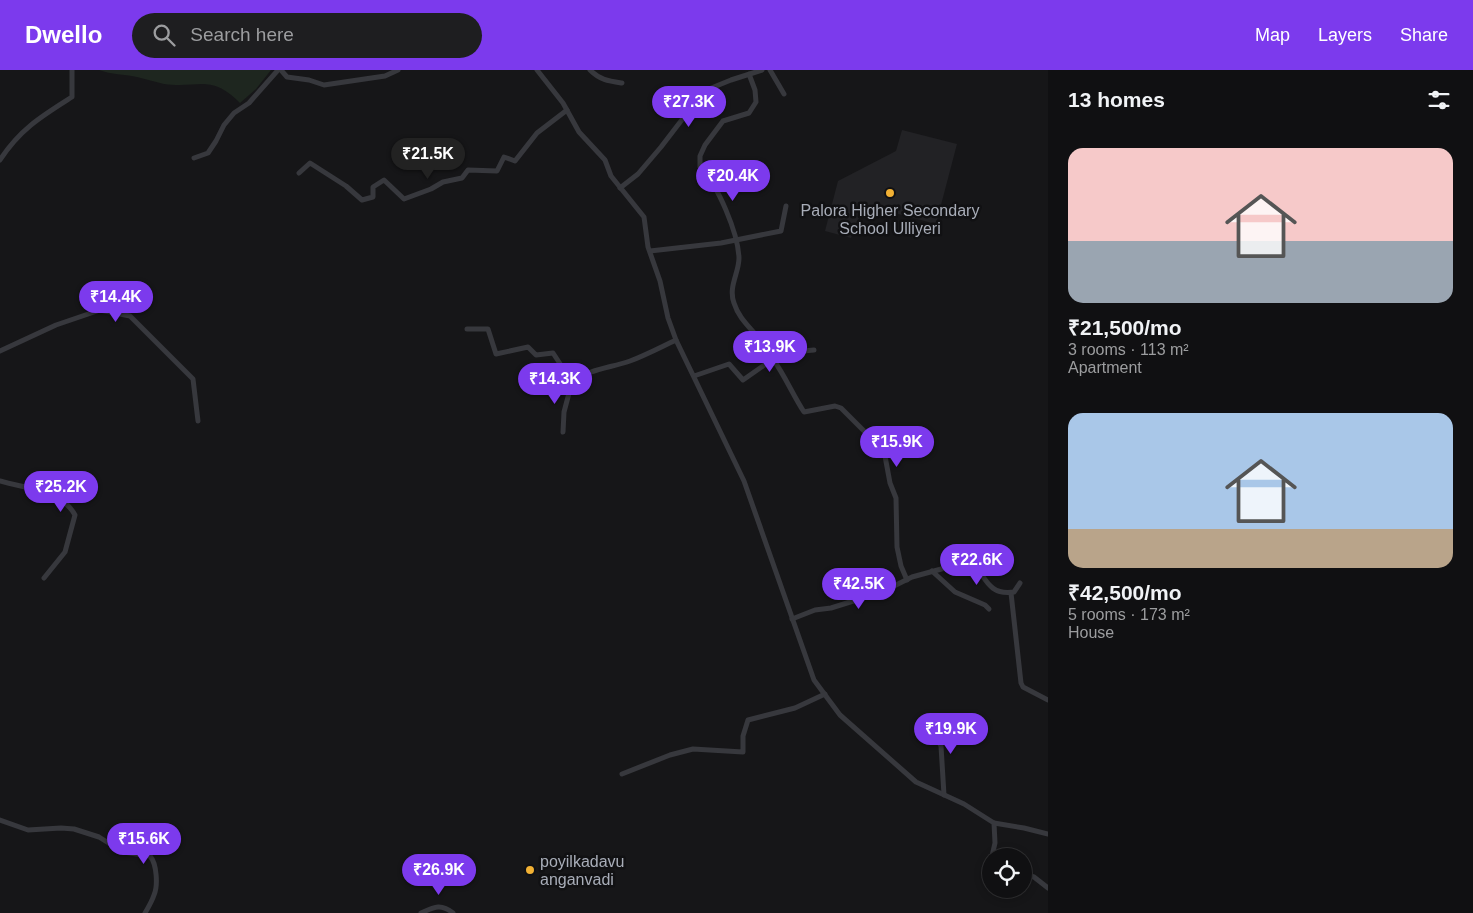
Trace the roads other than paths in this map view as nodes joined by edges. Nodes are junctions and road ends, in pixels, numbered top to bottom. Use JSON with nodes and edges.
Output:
{"nodes":[{"id":1,"x":72,"y":70,"type":"edge"},
{"id":2,"x":280,"y":70,"type":"edge"},
{"id":3,"x":398,"y":70,"type":"edge"},
{"id":4,"x":537,"y":70,"type":"edge"},
{"id":5,"x":590,"y":70,"type":"edge"},
{"id":6,"x":762,"y":70,"type":"edge"},
{"id":7,"x":770,"y":70,"type":"edge"},
{"id":8,"x":749,"y":74,"type":"junction"},
{"id":9,"x":622,"y":83,"type":"dead end"},
{"id":10,"x":784,"y":94,"type":"dead end"},
{"id":11,"x":567,"y":110,"type":"junction"},
{"id":12,"x":194,"y":158,"type":"dead end"},
{"id":13,"x":0,"y":160,"type":"edge"},
{"id":14,"x":299,"y":173,"type":"dead end"},
{"id":15,"x":620,"y":188,"type":"junction"},
{"id":16,"x":786,"y":206,"type":"dead end"},
{"id":17,"x":735,"y":240,"type":"junction"},
{"id":18,"x":650,"y":251,"type":"junction"},
{"id":19,"x":466,"y":329,"type":"dead end"},
{"id":20,"x":676,"y":340,"type":"junction"},
{"id":21,"x":814,"y":350,"type":"dead end"},
{"id":22,"x":0,"y":351,"type":"edge"},
{"id":23,"x":773,"y":359,"type":"junction"},
{"id":24,"x":694,"y":376,"type":"junction"},
{"id":25,"x":572,"y":382,"type":"junction"},
{"id":26,"x":198,"y":421,"type":"dead end"},
{"id":27,"x":563,"y":432,"type":"dead end"},
{"id":28,"x":0,"y":481,"type":"edge"},
{"id":29,"x":932,"y":571,"type":"junction"},
{"id":30,"x":44,"y":578,"type":"dead end"},
{"id":31,"x":907,"y":580,"type":"junction"},
{"id":32,"x":1020,"y":583,"type":"dead end"},
{"id":33,"x":1011,"y":593,"type":"junction"},
{"id":34,"x":989,"y":609,"type":"dead end"},
{"id":35,"x":792,"y":619,"type":"junction"},
{"id":36,"x":825,"y":694,"type":"junction"},
{"id":37,"x":1048,"y":700,"type":"edge"},
{"id":38,"x":939,"y":716,"type":"dead end"},
{"id":39,"x":622,"y":774,"type":"dead end"},
{"id":40,"x":944,"y":795,"type":"junction"},
{"id":41,"x":0,"y":820,"type":"edge"},
{"id":42,"x":994,"y":823,"type":"junction"},
{"id":43,"x":1048,"y":834,"type":"edge"},
{"id":44,"x":994,"y":848,"type":"edge"},
{"id":45,"x":1032,"y":876,"type":"edge"},
{"id":46,"x":1048,"y":888,"type":"edge"},
{"id":47,"x":145,"y":913,"type":"edge"},
{"id":48,"x":421,"y":913,"type":"edge"},
{"id":49,"x":453,"y":913,"type":"edge"}],
"edges":[{"from":1,"to":13,"type":"street"},
{"from":2,"to":3,"type":"street"},
{"from":2,"to":12,"type":"street"},
{"from":4,"to":11,"type":"street"},
{"from":5,"to":9,"type":"street"},
{"from":6,"to":8,"type":"street"},
{"from":7,"to":10,"type":"street"},
{"from":8,"to":15,"type":"street"},
{"from":8,"to":17,"type":"street"},
{"from":11,"to":14,"type":"street"},
{"from":11,"to":15,"type":"street"},
{"from":15,"to":18,"type":"street"},
{"from":16,"to":17,"type":"street"},
{"from":17,"to":18,"type":"street"},
{"from":17,"to":23,"type":"street"},
{"from":18,"to":20,"type":"street"},
{"from":19,"to":25,"type":"street"},
{"from":20,"to":24,"type":"street"},
{"from":20,"to":25,"type":"street"},
{"from":21,"to":23,"type":"street"},
{"from":22,"to":26,"type":"street"},
{"from":23,"to":24,"type":"street"},
{"from":23,"to":31,"type":"street"},
{"from":24,"to":35,"type":"street"},
{"from":25,"to":27,"type":"street"},
{"from":28,"to":30,"type":"street"},
{"from":29,"to":31,"type":"street"},
{"from":29,"to":33,"type":"street"},
{"from":29,"to":34,"type":"street"},
{"from":31,"to":35,"type":"street"},
{"from":32,"to":33,"type":"street"},
{"from":33,"to":37,"type":"street"},
{"from":35,"to":36,"type":"street"},
{"from":36,"to":39,"type":"street"},
{"from":36,"to":40,"type":"street"},
{"from":38,"to":40,"type":"street"},
{"from":40,"to":42,"type":"street"},
{"from":41,"to":47,"type":"street"},
{"from":42,"to":43,"type":"street"},
{"from":42,"to":44,"type":"street"},
{"from":45,"to":46,"type":"street"},
{"from":48,"to":49,"type":"street"}]}
